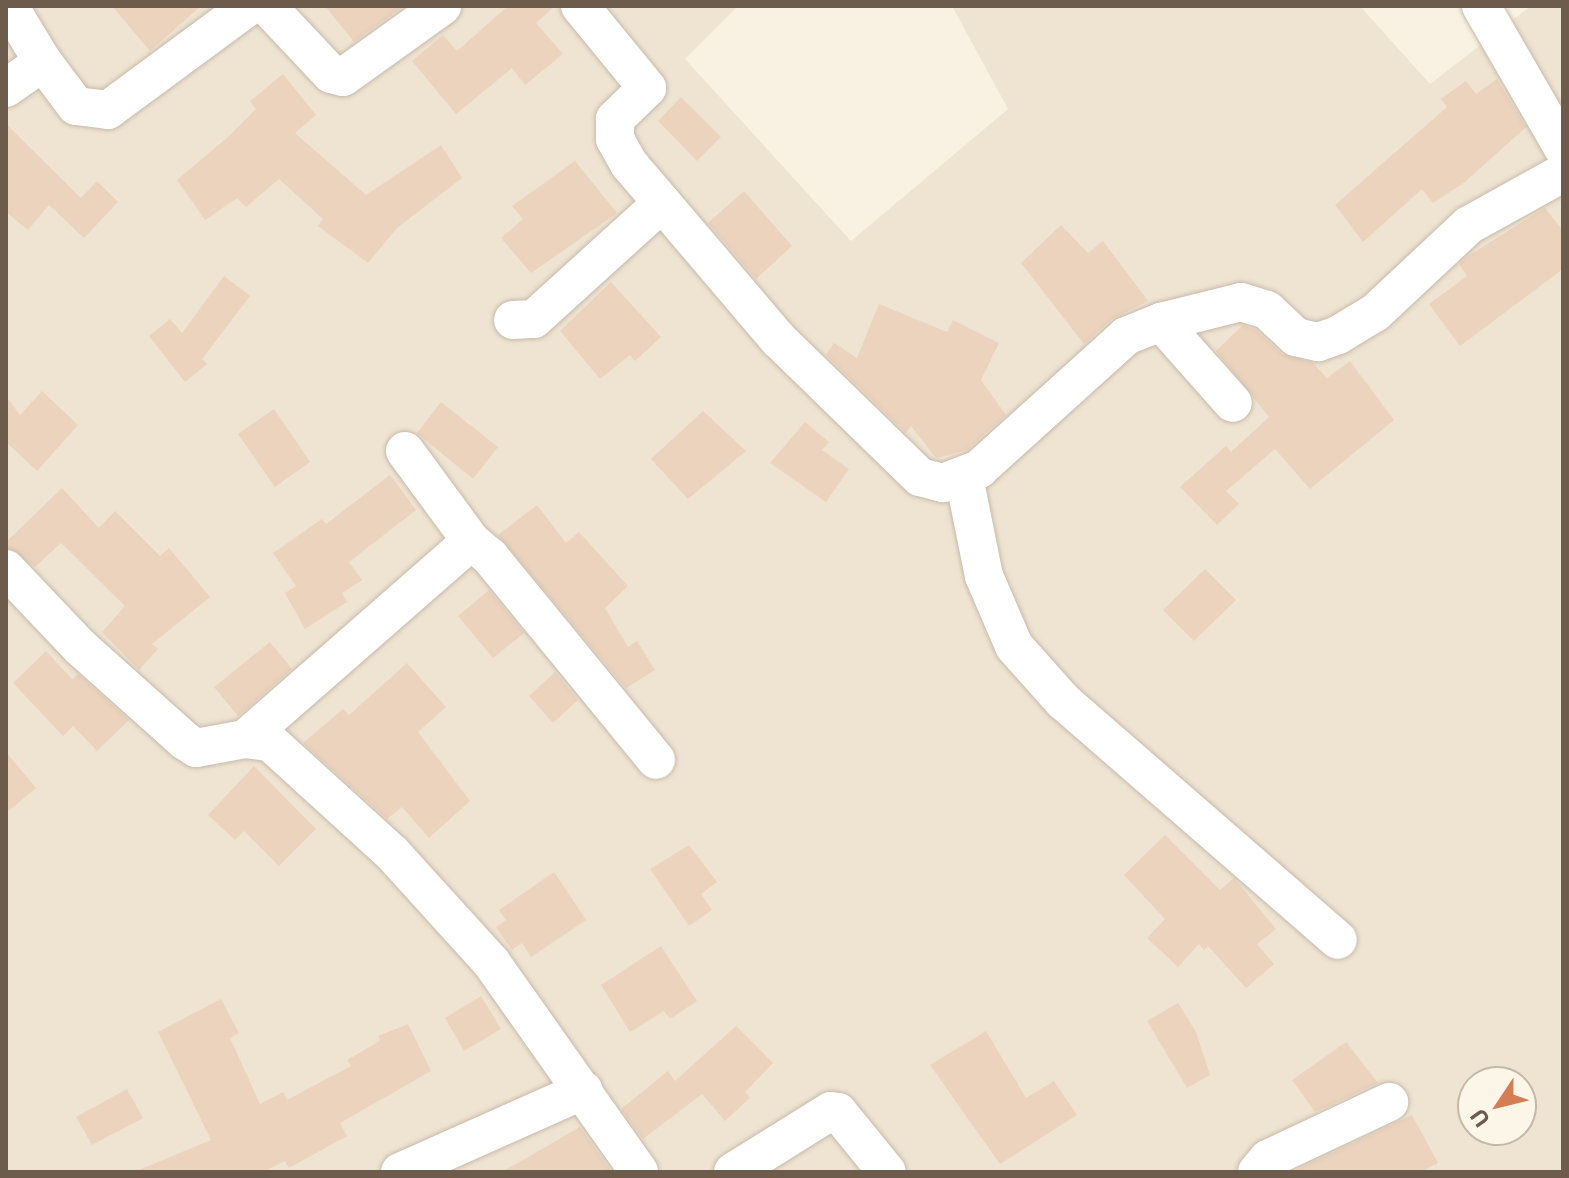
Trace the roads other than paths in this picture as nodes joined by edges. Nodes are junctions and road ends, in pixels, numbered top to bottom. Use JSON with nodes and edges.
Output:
{"nodes":[{"id":1,"x":9,"y":6,"type":"edge"},
{"id":2,"x":249,"y":6,"type":"edge"},
{"id":3,"x":267,"y":6,"type":"edge"},
{"id":4,"x":442,"y":6,"type":"edge"},
{"id":5,"x":580,"y":6,"type":"edge"},
{"id":6,"x":1481,"y":6,"type":"edge"},
{"id":7,"x":43,"y":62,"type":"junction"},
{"id":8,"x":6,"y":88,"type":"edge"},
{"id":9,"x":1563,"y":148,"type":"edge"},
{"id":10,"x":1563,"y":173,"type":"edge"},
{"id":11,"x":662,"y":203,"type":"junction"},
{"id":12,"x":513,"y":320,"type":"dead end"},
{"id":13,"x":1161,"y":322,"type":"junction"},
{"id":14,"x":1233,"y":403,"type":"dead end"},
{"id":15,"x":405,"y":451,"type":"dead end"},
{"id":16,"x":964,"y":477,"type":"junction"},
{"id":17,"x":471,"y":541,"type":"junction"},
{"id":18,"x":6,"y":569,"type":"edge"},
{"id":19,"x":245,"y":739,"type":"junction"},
{"id":20,"x":656,"y":760,"type":"dead end"},
{"id":21,"x":1338,"y":940,"type":"dead end"},
{"id":22,"x":584,"y":1090,"type":"junction"},
{"id":23,"x":1389,"y":1102,"type":"dead end"},
{"id":24,"x":400,"y":1172,"type":"edge"},
{"id":25,"x":639,"y":1172,"type":"edge"},
{"id":26,"x":733,"y":1172,"type":"edge"},
{"id":27,"x":887,"y":1172,"type":"edge"},
{"id":28,"x":1257,"y":1172,"type":"edge"}],
"edges":[{"from":1,"to":7,"type":"street"},
{"from":2,"to":7,"type":"street"},
{"from":3,"to":4,"type":"street"},
{"from":5,"to":11,"type":"street"},
{"from":6,"to":9,"type":"street"},
{"from":7,"to":8,"type":"street"},
{"from":10,"to":13,"type":"street"},
{"from":11,"to":12,"type":"street"},
{"from":11,"to":16,"type":"street"},
{"from":13,"to":14,"type":"street"},
{"from":13,"to":16,"type":"street"},
{"from":15,"to":17,"type":"street"},
{"from":16,"to":21,"type":"street"},
{"from":17,"to":19,"type":"street"},
{"from":17,"to":20,"type":"street"},
{"from":18,"to":19,"type":"street"},
{"from":19,"to":22,"type":"street"},
{"from":22,"to":24,"type":"street"},
{"from":22,"to":25,"type":"street"},
{"from":23,"to":28,"type":"street"},
{"from":26,"to":27,"type":"street"}]}
